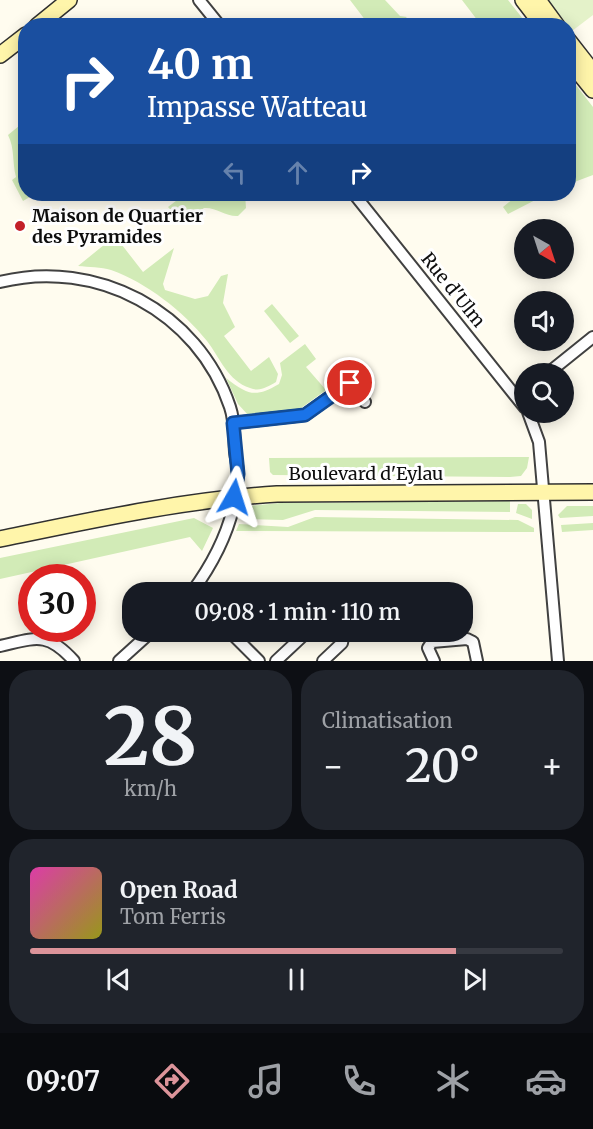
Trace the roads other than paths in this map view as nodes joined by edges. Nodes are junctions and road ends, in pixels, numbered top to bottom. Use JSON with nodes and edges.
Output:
{"nodes":[{"id":1,"x":69,"y":0,"type":"edge"},
{"id":2,"x":199,"y":0,"type":"edge"},
{"id":3,"x":523,"y":0,"type":"edge"},
{"id":4,"x":538,"y":0,"type":"edge"},
{"id":5,"x":47,"y":18,"type":"edge"},
{"id":6,"x":214,"y":18,"type":"edge"},
{"id":7,"x":537,"y":18,"type":"edge"},
{"id":8,"x":551,"y":18,"type":"edge"},
{"id":9,"x":18,"y":41,"type":"edge"},
{"id":10,"x":576,"y":50,"type":"edge"},
{"id":11,"x":0,"y":55,"type":"edge"},
{"id":12,"x":576,"y":69,"type":"edge"},
{"id":13,"x":593,"y":72,"type":"edge"},
{"id":14,"x":593,"y":90,"type":"edge"},
{"id":15,"x":360,"y":201,"type":"edge"},
{"id":16,"x":0,"y":282,"type":"edge"},
{"id":17,"x":593,"y":337,"type":"edge"},
{"id":18,"x":561,"y":363,"type":"edge"},
{"id":19,"x":514,"y":386,"type":"edge"},
{"id":20,"x":365,"y":402,"type":"dead end"},
{"id":21,"x":233,"y":423,"type":"junction"},
{"id":22,"x":532,"y":423,"type":"edge"},
{"id":23,"x":593,"y":492,"type":"edge"},
{"id":24,"x":543,"y":493,"type":"junction"},
{"id":25,"x":234,"y":497,"type":"junction"},
{"id":26,"x":0,"y":539,"type":"edge"},
{"id":27,"x":199,"y":582,"type":"edge"},
{"id":28,"x":140,"y":642,"type":"edge"},
{"id":29,"x":240,"y":642,"type":"edge"},
{"id":30,"x":296,"y":642,"type":"edge"},
{"id":31,"x":342,"y":642,"type":"edge"},
{"id":32,"x":0,"y":646,"type":"edge"},
{"id":33,"x":74,"y":661,"type":"edge"},
{"id":34,"x":118,"y":661,"type":"edge"},
{"id":35,"x":259,"y":661,"type":"edge"},
{"id":36,"x":276,"y":661,"type":"edge"},
{"id":37,"x":323,"y":661,"type":"edge"},
{"id":38,"x":434,"y":661,"type":"edge"},
{"id":39,"x":477,"y":661,"type":"edge"},
{"id":40,"x":558,"y":661,"type":"edge"}],
"edges":[{"from":1,"to":5,"type":"main road"},
{"from":2,"to":6,"type":"street"},
{"from":3,"to":7,"type":"main road"},
{"from":4,"to":8,"type":"main road"},
{"from":9,"to":11,"type":"main road"},
{"from":10,"to":13,"type":"main road"},
{"from":12,"to":14,"type":"main road"},
{"from":15,"to":19,"type":"street","name":"Rue d'Ulm"},
{"from":16,"to":21,"type":"street"},
{"from":17,"to":18,"type":"street"},
{"from":20,"to":21,"type":"street"},
{"from":21,"to":25,"type":"street"},
{"from":22,"to":24,"type":"street"},
{"from":23,"to":24,"type":"main road","name":"Boulevard d'Eylau"},
{"from":24,"to":25,"type":"main road","name":"Boulevard d'Eylau"},
{"from":24,"to":40,"type":"street"},
{"from":25,"to":26,"type":"main road","name":"Boulevard d'Eylau"},
{"from":25,"to":27,"type":"street"},
{"from":28,"to":34,"type":"street"},
{"from":29,"to":35,"type":"street"},
{"from":30,"to":36,"type":"street"},
{"from":31,"to":37,"type":"street"},
{"from":32,"to":33,"type":"street"},
{"from":38,"to":39,"type":"street"}]}
